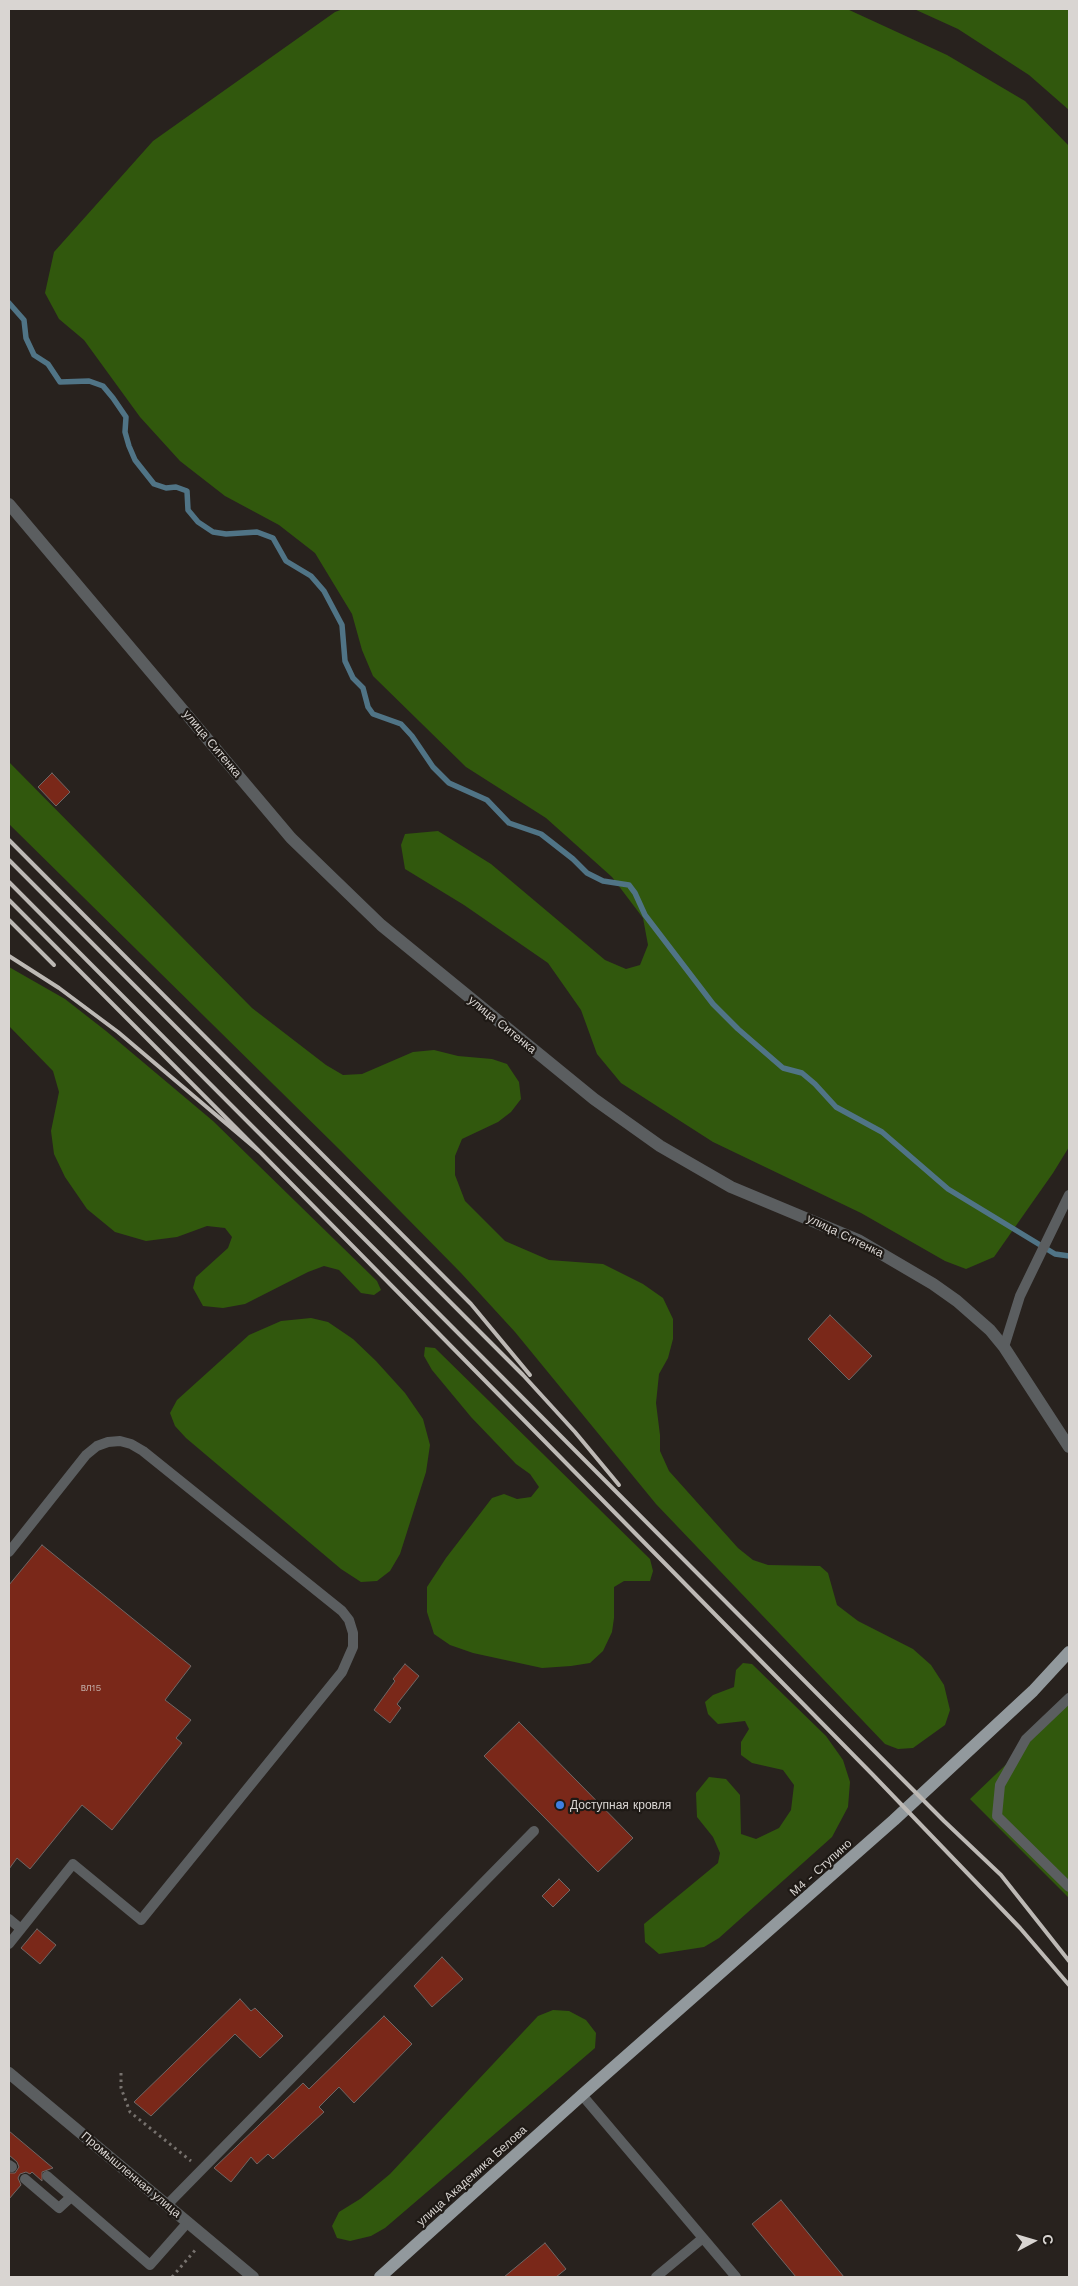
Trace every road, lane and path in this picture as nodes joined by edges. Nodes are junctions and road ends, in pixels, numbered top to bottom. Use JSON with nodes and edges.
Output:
{"nodes":[{"id":1,"x":9,"y":504,"type":"edge"},
{"id":2,"x":1069,"y":1195,"type":"edge"},
{"id":3,"x":1004,"y":1347,"type":"junction"},
{"id":4,"x":1069,"y":1446,"type":"edge"},
{"id":5,"x":9,"y":1552,"type":"edge"},
{"id":6,"x":1069,"y":1652,"type":"edge"},
{"id":7,"x":1069,"y":1698,"type":"edge"},
{"id":8,"x":534,"y":1831,"type":"dead end"},
{"id":9,"x":1069,"y":1887,"type":"edge"},
{"id":10,"x":9,"y":1919,"type":"edge"},
{"id":11,"x":21,"y":1929,"type":"junction"},
{"id":12,"x":9,"y":1944,"type":"edge"},
{"id":13,"x":9,"y":2073,"type":"edge"},
{"id":14,"x":121,"y":2073,"type":"dead end"},
{"id":15,"x":582,"y":2095,"type":"junction"},
{"id":16,"x":202,"y":2169,"type":"junction"},
{"id":17,"x":47,"y":2176,"type":"dead end"},
{"id":18,"x":25,"y":2179,"type":"dead end"},
{"id":19,"x":71,"y":2197,"type":"junction"},
{"id":20,"x":168,"y":2205,"type":"junction"},
{"id":21,"x":188,"y":2222,"type":"junction"},
{"id":22,"x":702,"y":2238,"type":"junction"},
{"id":23,"x":198,"y":2248,"type":"dead end"},
{"id":24,"x":172,"y":2277,"type":"edge"},
{"id":25,"x":252,"y":2277,"type":"edge"},
{"id":26,"x":380,"y":2277,"type":"edge"},
{"id":27,"x":656,"y":2277,"type":"edge"},
{"id":28,"x":736,"y":2277,"type":"edge"}],
"edges":[{"from":1,"to":3,"type":"street","name":"улица Ситенка"},
{"from":2,"to":3,"type":"lane"},
{"from":3,"to":4,"type":"street","name":"улица Ситенка"},
{"from":5,"to":11,"type":"lane"},
{"from":6,"to":15,"type":"main road","name":"М4 - Ступино"},
{"from":7,"to":9,"type":"lane"},
{"from":8,"to":16,"type":"lane"},
{"from":10,"to":11,"type":"lane"},
{"from":11,"to":12,"type":"lane"},
{"from":13,"to":20,"type":"street","name":"Промышленная улица"},
{"from":14,"to":16,"type":"path"},
{"from":15,"to":22,"type":"lane"},
{"from":15,"to":26,"type":"main road","name":"улица Академика Белова"},
{"from":16,"to":20,"type":"lane"},
{"from":17,"to":19,"type":"lane"},
{"from":18,"to":19,"type":"lane"},
{"from":19,"to":21,"type":"lane"},
{"from":20,"to":21,"type":"street","name":"Промышленная улица"},
{"from":21,"to":25,"type":"street","name":"Промышленная улица"},
{"from":22,"to":27,"type":"lane"},
{"from":22,"to":28,"type":"lane"},
{"from":23,"to":24,"type":"path"}]}
